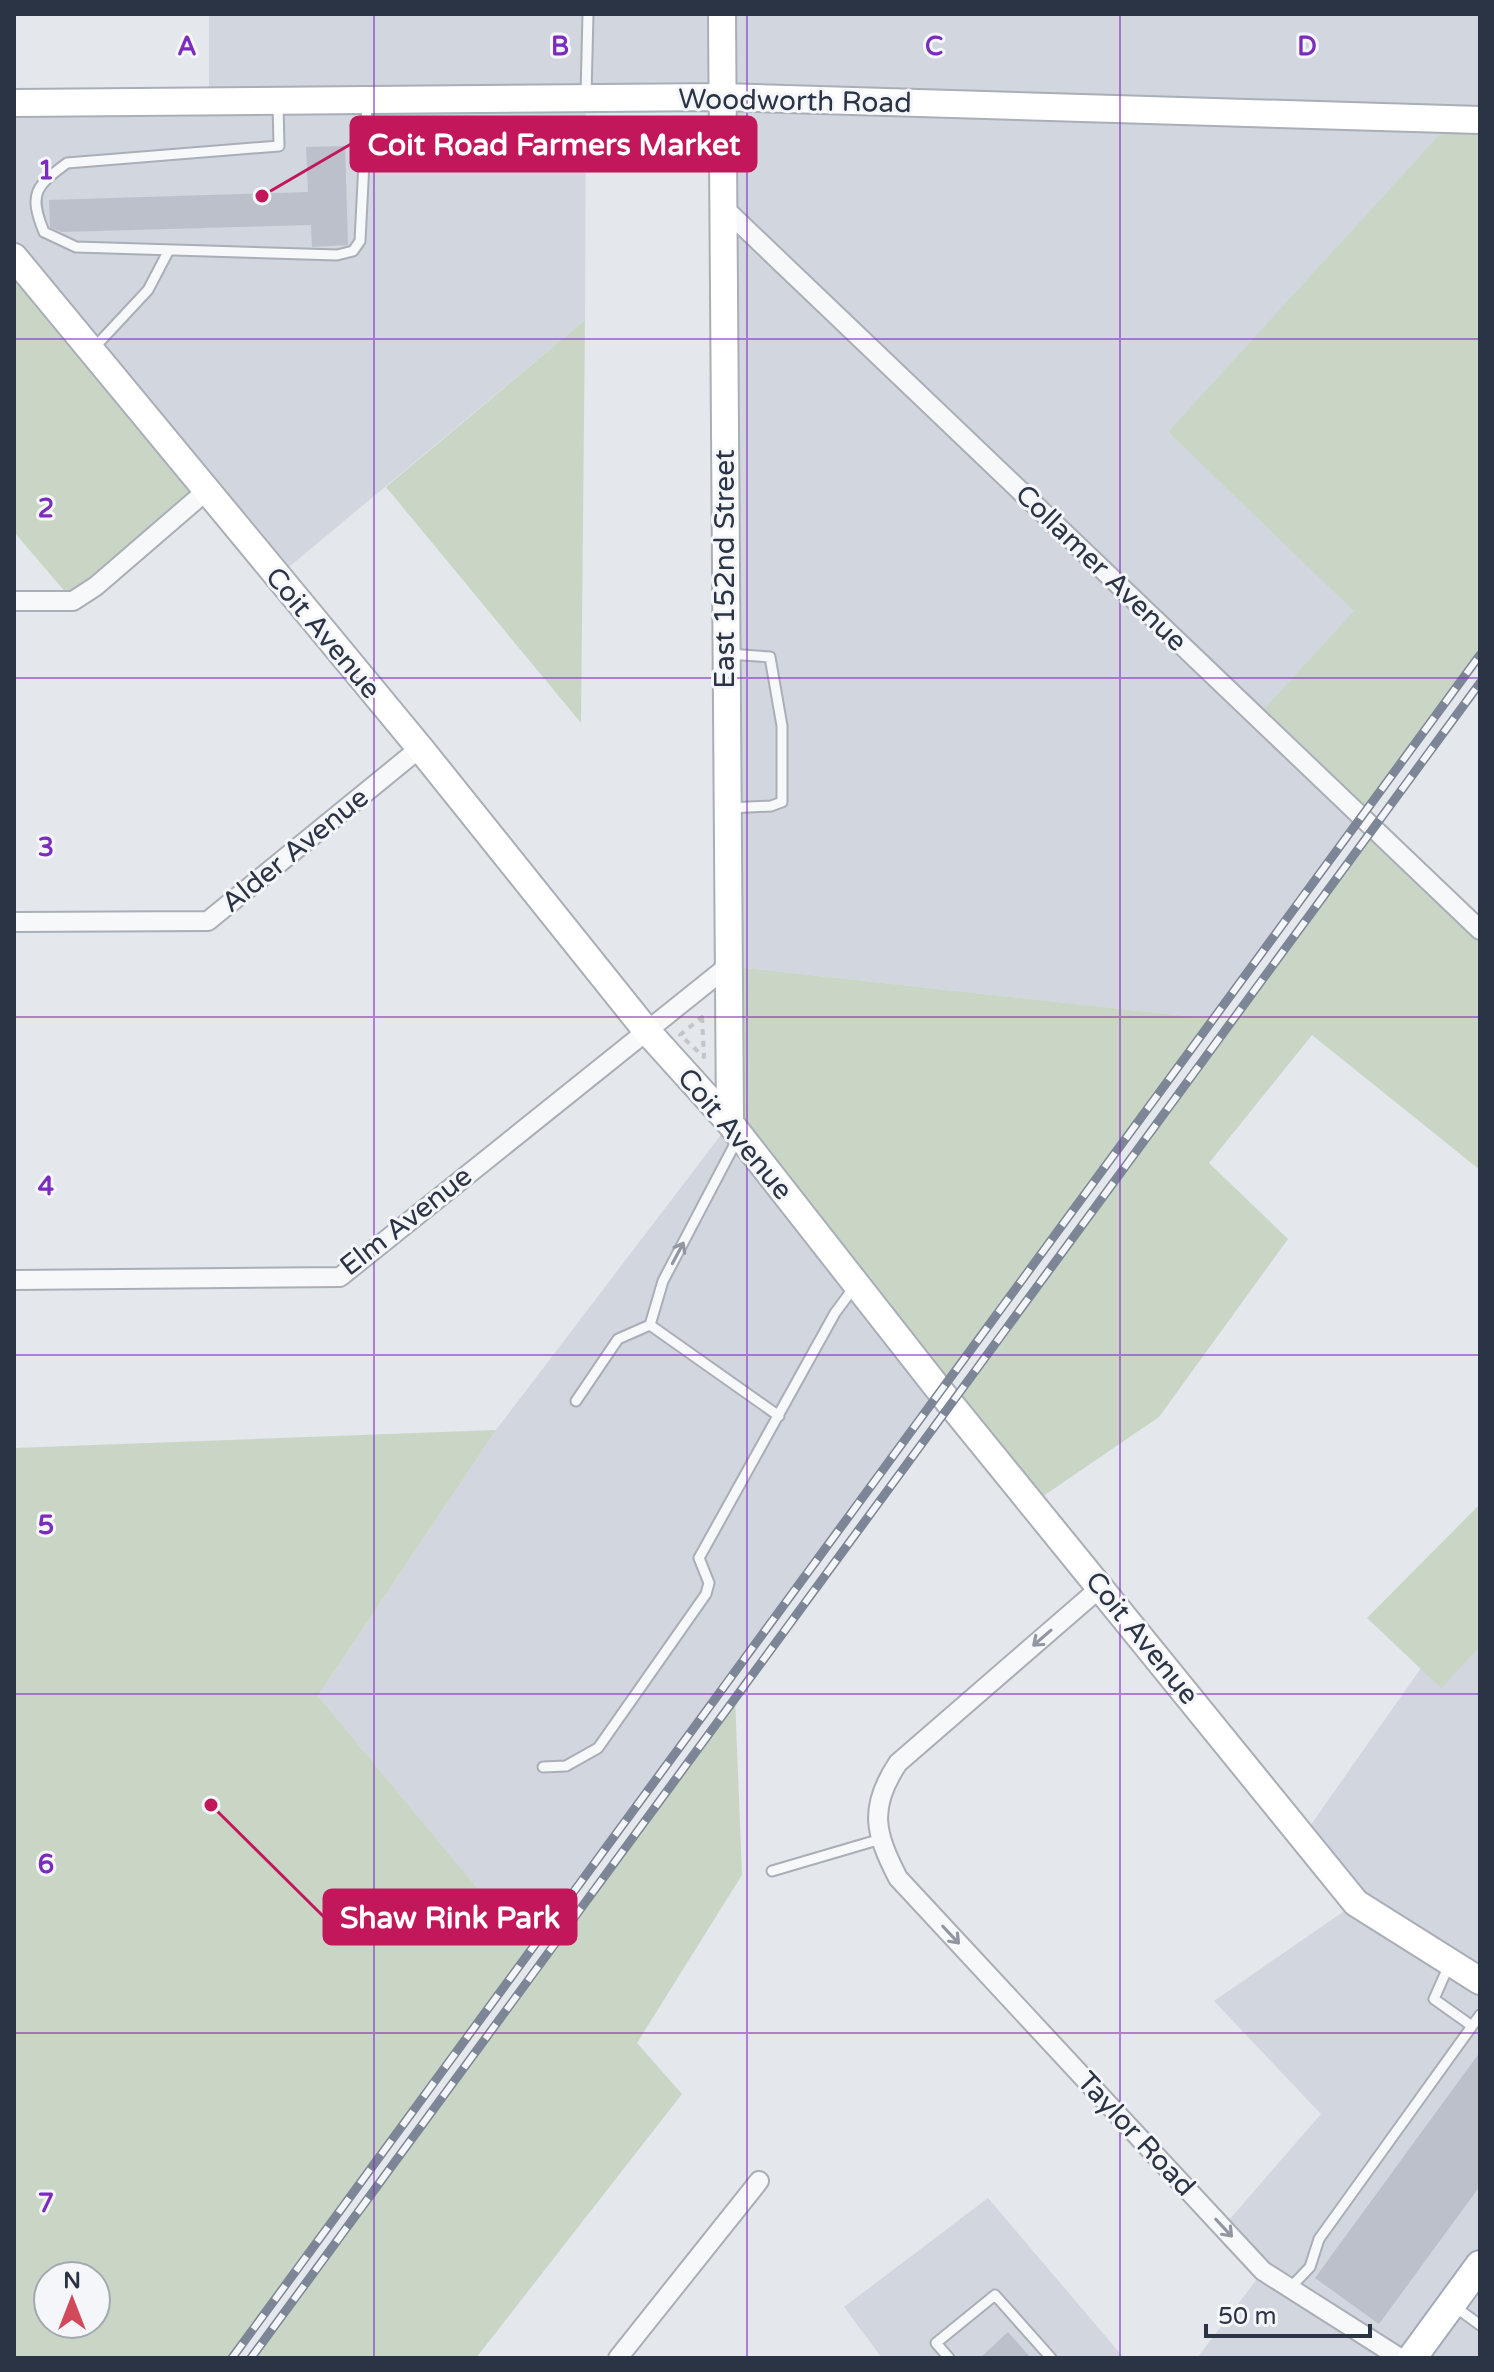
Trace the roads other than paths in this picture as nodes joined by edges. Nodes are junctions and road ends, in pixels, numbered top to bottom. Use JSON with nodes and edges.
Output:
{"nodes":[{"id":1,"x":588,"y":14,"type":"edge"},
{"id":2,"x":722,"y":14,"type":"edge"},
{"id":3,"x":723,"y":97,"type":"junction"},
{"id":4,"x":586,"y":98,"type":"junction"},
{"id":5,"x":277,"y":100,"type":"junction"},
{"id":6,"x":367,"y":100,"type":"junction"},
{"id":7,"x":14,"y":103,"type":"edge"},
{"id":8,"x":1480,"y":120,"type":"edge"},
{"id":9,"x":722,"y":206,"type":"junction"},
{"id":10,"x":169,"y":250,"type":"junction"},
{"id":11,"x":14,"y":257,"type":"edge"},
{"id":12,"x":91,"y":351,"type":"junction"},
{"id":13,"x":205,"y":492,"type":"junction"},
{"id":14,"x":14,"y":601,"type":"edge"},
{"id":15,"x":726,"y":654,"type":"junction"},
{"id":16,"x":420,"y":748,"type":"junction"},
{"id":17,"x":727,"y":808,"type":"junction"},
{"id":18,"x":14,"y":922,"type":"edge"},
{"id":19,"x":1480,"y":930,"type":"edge"},
{"id":20,"x":728,"y":966,"type":"junction"},
{"id":21,"x":646,"y":1030,"type":"junction"},
{"id":22,"x":735,"y":1129,"type":"junction"},
{"id":23,"x":14,"y":1280,"type":"edge"},
{"id":24,"x":857,"y":1284,"type":"junction"},
{"id":25,"x":650,"y":1325,"type":"junction"},
{"id":26,"x":576,"y":1401,"type":"dead end"},
{"id":27,"x":779,"y":1416,"type":"junction"},
{"id":28,"x":1101,"y":1587,"type":"junction"},
{"id":29,"x":543,"y":1767,"type":"dead end"},
{"id":30,"x":881,"y":1839,"type":"junction"},
{"id":31,"x":772,"y":1871,"type":"dead end"},
{"id":32,"x":1451,"y":1962,"type":"junction"},
{"id":33,"x":1480,"y":1981,"type":"edge"},
{"id":34,"x":1480,"y":2015,"type":"edge"},
{"id":35,"x":1472,"y":2026,"type":"junction"},
{"id":36,"x":759,"y":2181,"type":"dead end"},
{"id":37,"x":1480,"y":2265,"type":"edge"},
{"id":38,"x":1290,"y":2288,"type":"junction"},
{"id":39,"x":1451,"y":2304,"type":"junction"},
{"id":40,"x":1480,"y":2325,"type":"edge"},
{"id":41,"x":618,"y":2358,"type":"edge"},
{"id":42,"x":949,"y":2358,"type":"edge"},
{"id":43,"x":1051,"y":2358,"type":"edge"},
{"id":44,"x":1400,"y":2358,"type":"edge"},
{"id":45,"x":1412,"y":2358,"type":"edge"}],
"edges":[{"from":1,"to":4,"type":"lane"},
{"from":2,"to":3,"type":"street","name":"East 152nd Street"},
{"from":3,"to":4,"type":"street","name":"Woodworth Road"},
{"from":3,"to":8,"type":"street","name":"Woodworth Road"},
{"from":3,"to":9,"type":"street","name":"East 152nd Street"},
{"from":4,"to":6,"type":"street","name":"Woodworth Road"},
{"from":5,"to":6,"type":"street","name":"Woodworth Road"},
{"from":5,"to":7,"type":"street","name":"Woodworth Road"},
{"from":5,"to":10,"type":"lane"},
{"from":6,"to":10,"type":"lane"},
{"from":9,"to":15,"type":"street","name":"East 152nd Street"},
{"from":9,"to":19,"type":"street","name":"Collamer Avenue"},
{"from":10,"to":12,"type":"lane"},
{"from":11,"to":12,"type":"street","name":"Coit Avenue"},
{"from":12,"to":13,"type":"street","name":"Coit Avenue"},
{"from":13,"to":14,"type":"street"},
{"from":13,"to":16,"type":"street","name":"Coit Avenue"},
{"from":15,"to":17,"type":"street","name":"East 152nd Street"},
{"from":15,"to":17,"type":"lane"},
{"from":16,"to":18,"type":"street","name":"Alder Avenue"},
{"from":16,"to":21,"type":"street","name":"Coit Avenue"},
{"from":17,"to":20,"type":"street","name":"East 152nd Street"},
{"from":20,"to":21,"type":"street","name":"Elm Avenue"},
{"from":20,"to":22,"type":"street","name":"East 152nd Street"},
{"from":21,"to":22,"type":"street","name":"Coit Avenue"},
{"from":21,"to":23,"type":"street","name":"Elm Avenue"},
{"from":22,"to":24,"type":"street","name":"Coit Avenue"},
{"from":25,"to":22,"type":"lane","one_way":true},
{"from":24,"to":27,"type":"lane"},
{"from":24,"to":28,"type":"street","name":"Coit Avenue"},
{"from":25,"to":26,"type":"lane"},
{"from":25,"to":27,"type":"lane"},
{"from":27,"to":29,"type":"lane"},
{"from":28,"to":30,"type":"street","one_way":true},
{"from":28,"to":32,"type":"street","name":"Coit Avenue"},
{"from":30,"to":31,"type":"lane"},
{"from":30,"to":38,"type":"street","name":"Taylor Road","one_way":true},
{"from":32,"to":33,"type":"street","name":"Coit Avenue"},
{"from":32,"to":35,"type":"lane"},
{"from":34,"to":35,"type":"lane"},
{"from":35,"to":38,"type":"lane"},
{"from":36,"to":41,"type":"street"},
{"from":37,"to":39,"type":"main road"},
{"from":38,"to":44,"type":"street","name":"Taylor Road"},
{"from":39,"to":40,"type":"lane"},
{"from":39,"to":45,"type":"main road"},
{"from":42,"to":43,"type":"lane"}]}
